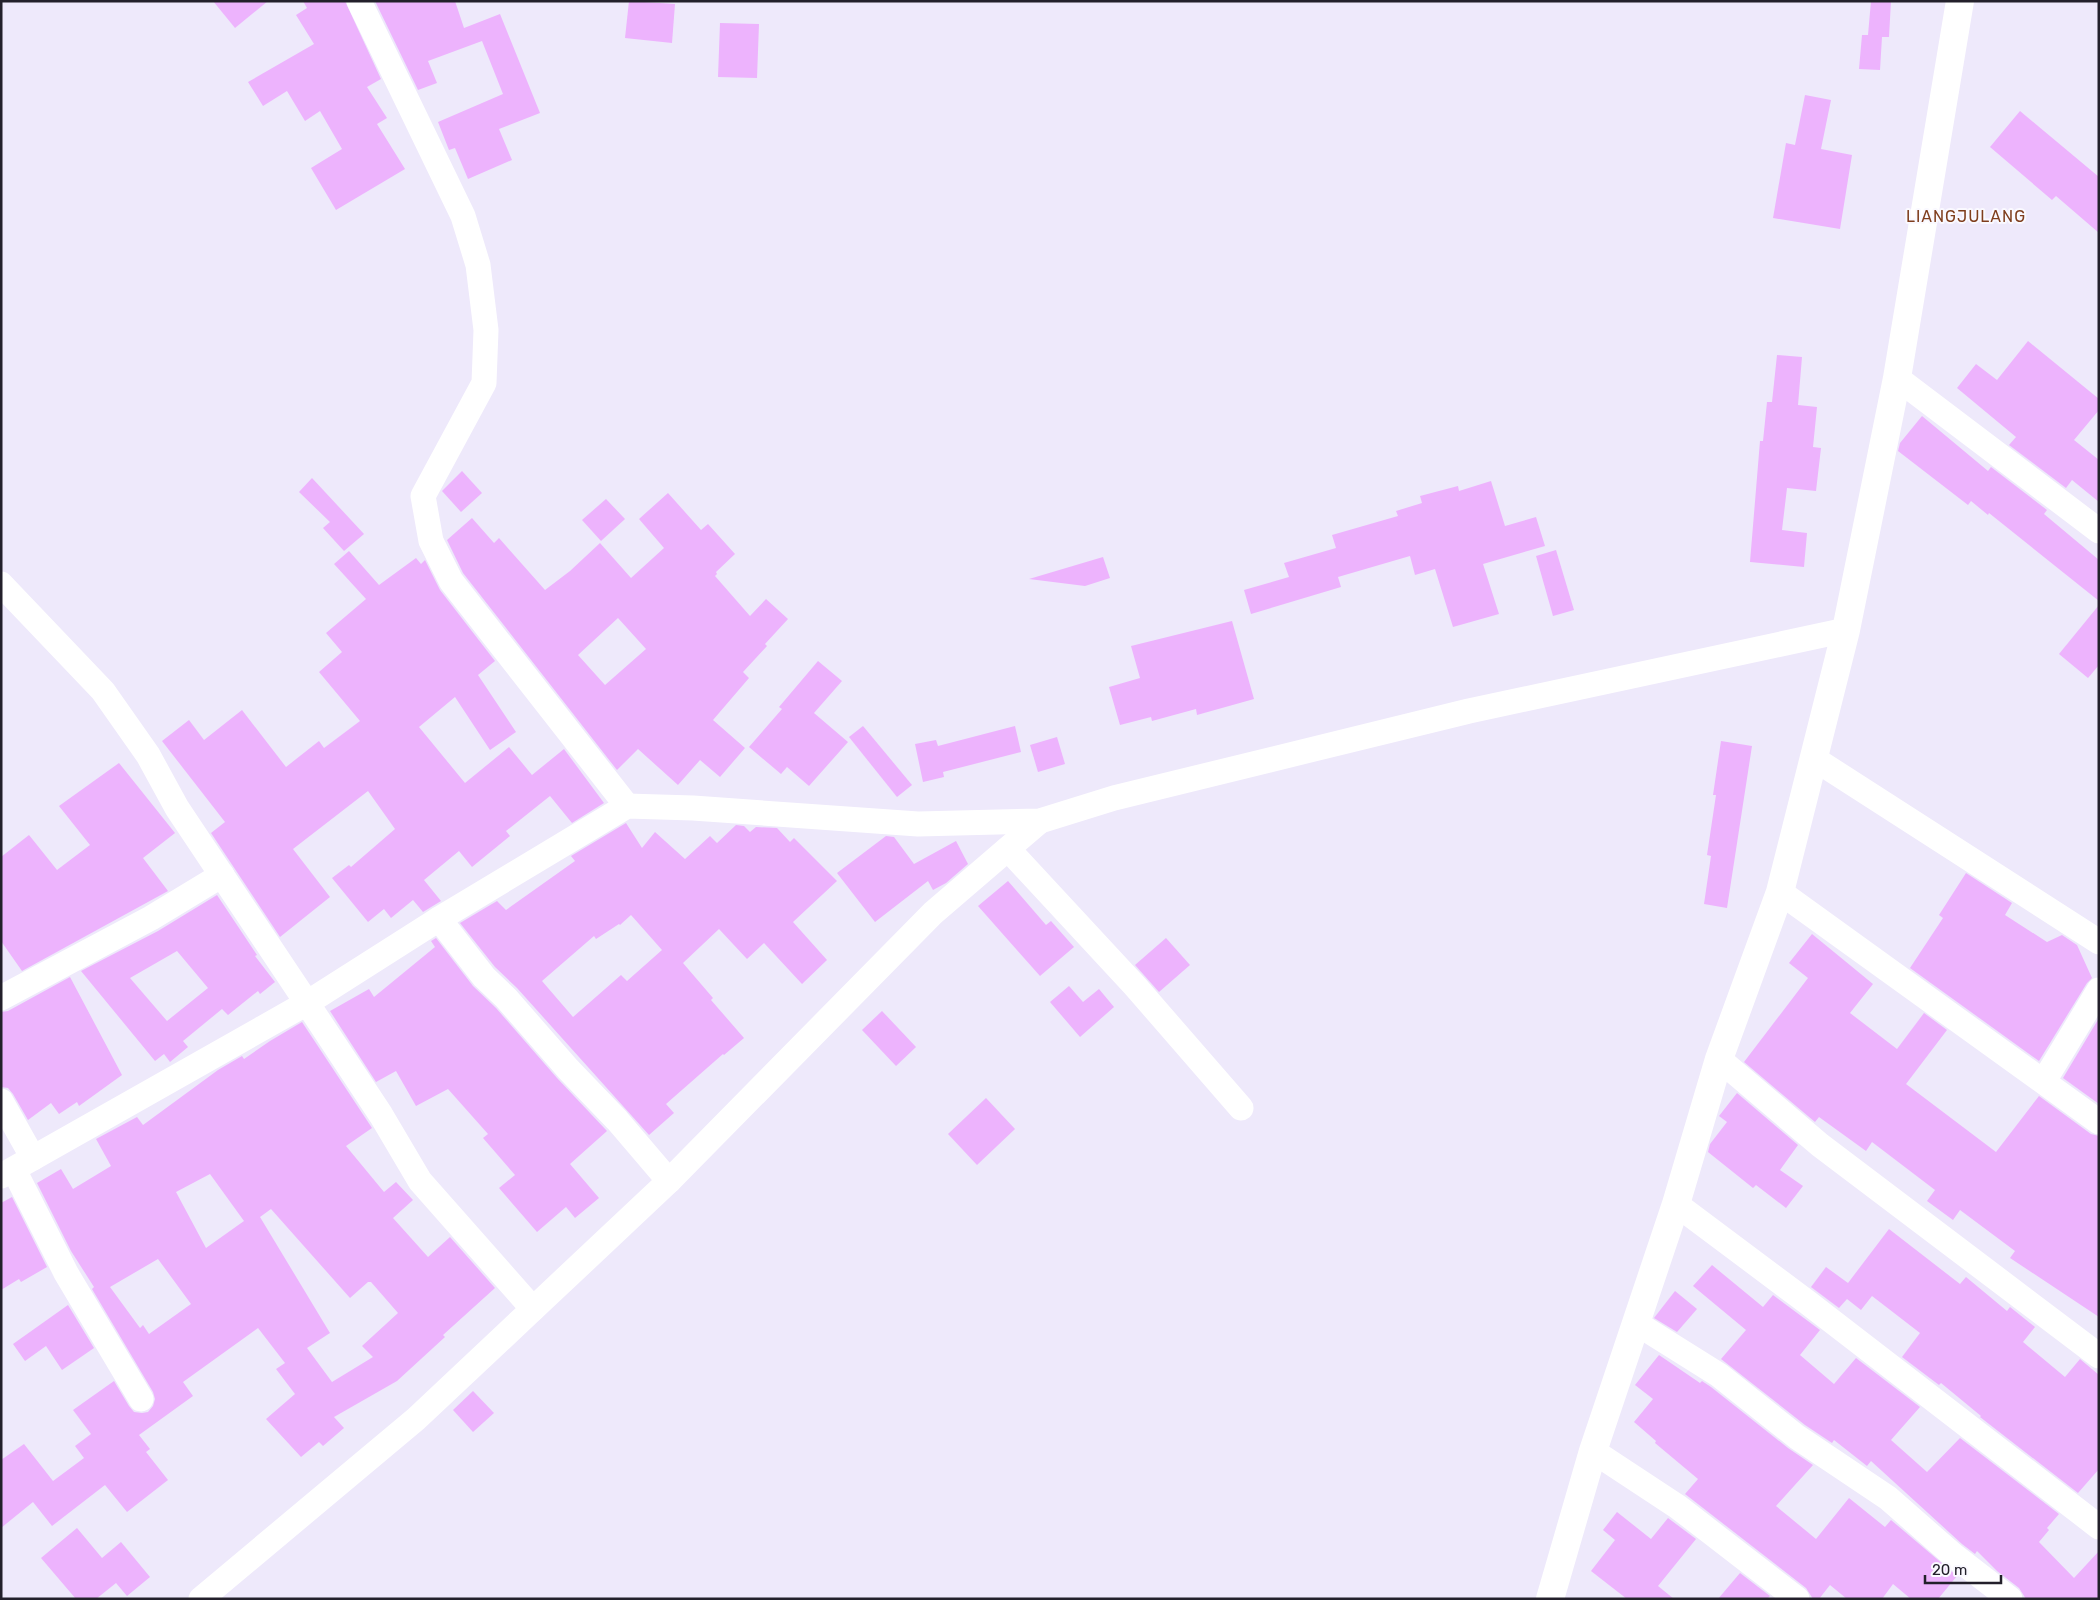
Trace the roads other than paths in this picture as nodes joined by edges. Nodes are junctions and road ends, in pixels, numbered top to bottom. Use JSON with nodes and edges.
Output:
{"nodes":[{"id":1,"x":359,"y":1,"type":"edge"},
{"id":2,"x":1960,"y":1,"type":"edge"},
{"id":3,"x":1897,"y":378,"type":"junction"},
{"id":4,"x":2099,"y":531,"type":"edge"},
{"id":5,"x":1,"y":584,"type":"edge"},
{"id":6,"x":1846,"y":630,"type":"junction"},
{"id":7,"x":1813,"y":758,"type":"junction"},
{"id":8,"x":627,"y":806,"type":"junction"},
{"id":9,"x":1040,"y":821,"type":"junction"},
{"id":10,"x":1008,"y":849,"type":"junction"},
{"id":11,"x":222,"y":875,"type":"junction"},
{"id":12,"x":1780,"y":892,"type":"junction"},
{"id":13,"x":439,"y":919,"type":"junction"},
{"id":14,"x":2099,"y":942,"type":"edge"},
{"id":15,"x":2099,"y":990,"type":"edge"},
{"id":16,"x":1,"y":998,"type":"edge"},
{"id":17,"x":307,"y":1003,"type":"junction"},
{"id":18,"x":1720,"y":1059,"type":"junction"},
{"id":19,"x":2044,"y":1081,"type":"junction"},
{"id":20,"x":1,"y":1101,"type":"edge"},
{"id":21,"x":1241,"y":1108,"type":"dead end"},
{"id":22,"x":2099,"y":1122,"type":"edge"},
{"id":23,"x":16,"y":1168,"type":"edge"},
{"id":24,"x":669,"y":1181,"type":"junction"},
{"id":25,"x":1676,"y":1204,"type":"junction"},
{"id":26,"x":533,"y":1309,"type":"junction"},
{"id":27,"x":1636,"y":1323,"type":"junction"},
{"id":28,"x":2099,"y":1356,"type":"edge"},
{"id":29,"x":141,"y":1399,"type":"dead end"},
{"id":30,"x":1593,"y":1451,"type":"junction"},
{"id":31,"x":2099,"y":1527,"type":"edge"},
{"id":32,"x":202,"y":1599,"type":"edge"},
{"id":33,"x":1550,"y":1599,"type":"edge"},
{"id":34,"x":1797,"y":1599,"type":"edge"},
{"id":35,"x":2010,"y":1599,"type":"edge"}],
"edges":[{"from":1,"to":8,"type":"street"},
{"from":2,"to":3,"type":"main road"},
{"from":3,"to":4,"type":"street"},
{"from":3,"to":6,"type":"main road"},
{"from":5,"to":11,"type":"street"},
{"from":6,"to":7,"type":"main road"},
{"from":6,"to":9,"type":"street"},
{"from":7,"to":12,"type":"main road"},
{"from":7,"to":14,"type":"street"},
{"from":8,"to":9,"type":"street"},
{"from":8,"to":13,"type":"street"},
{"from":9,"to":10,"type":"street"},
{"from":10,"to":21,"type":"street"},
{"from":10,"to":24,"type":"street"},
{"from":11,"to":16,"type":"street"},
{"from":11,"to":17,"type":"street"},
{"from":12,"to":18,"type":"main road"},
{"from":12,"to":19,"type":"street"},
{"from":13,"to":17,"type":"street"},
{"from":13,"to":24,"type":"street"},
{"from":15,"to":19,"type":"street"},
{"from":17,"to":23,"type":"street"},
{"from":17,"to":26,"type":"street"},
{"from":18,"to":25,"type":"main road"},
{"from":18,"to":28,"type":"street"},
{"from":19,"to":22,"type":"street"},
{"from":20,"to":23,"type":"street"},
{"from":23,"to":29,"type":"street"},
{"from":24,"to":26,"type":"street"},
{"from":25,"to":27,"type":"main road"},
{"from":25,"to":31,"type":"street"},
{"from":26,"to":32,"type":"street"},
{"from":27,"to":30,"type":"main road"},
{"from":27,"to":35,"type":"street"},
{"from":30,"to":33,"type":"main road"},
{"from":30,"to":34,"type":"street"}]}
